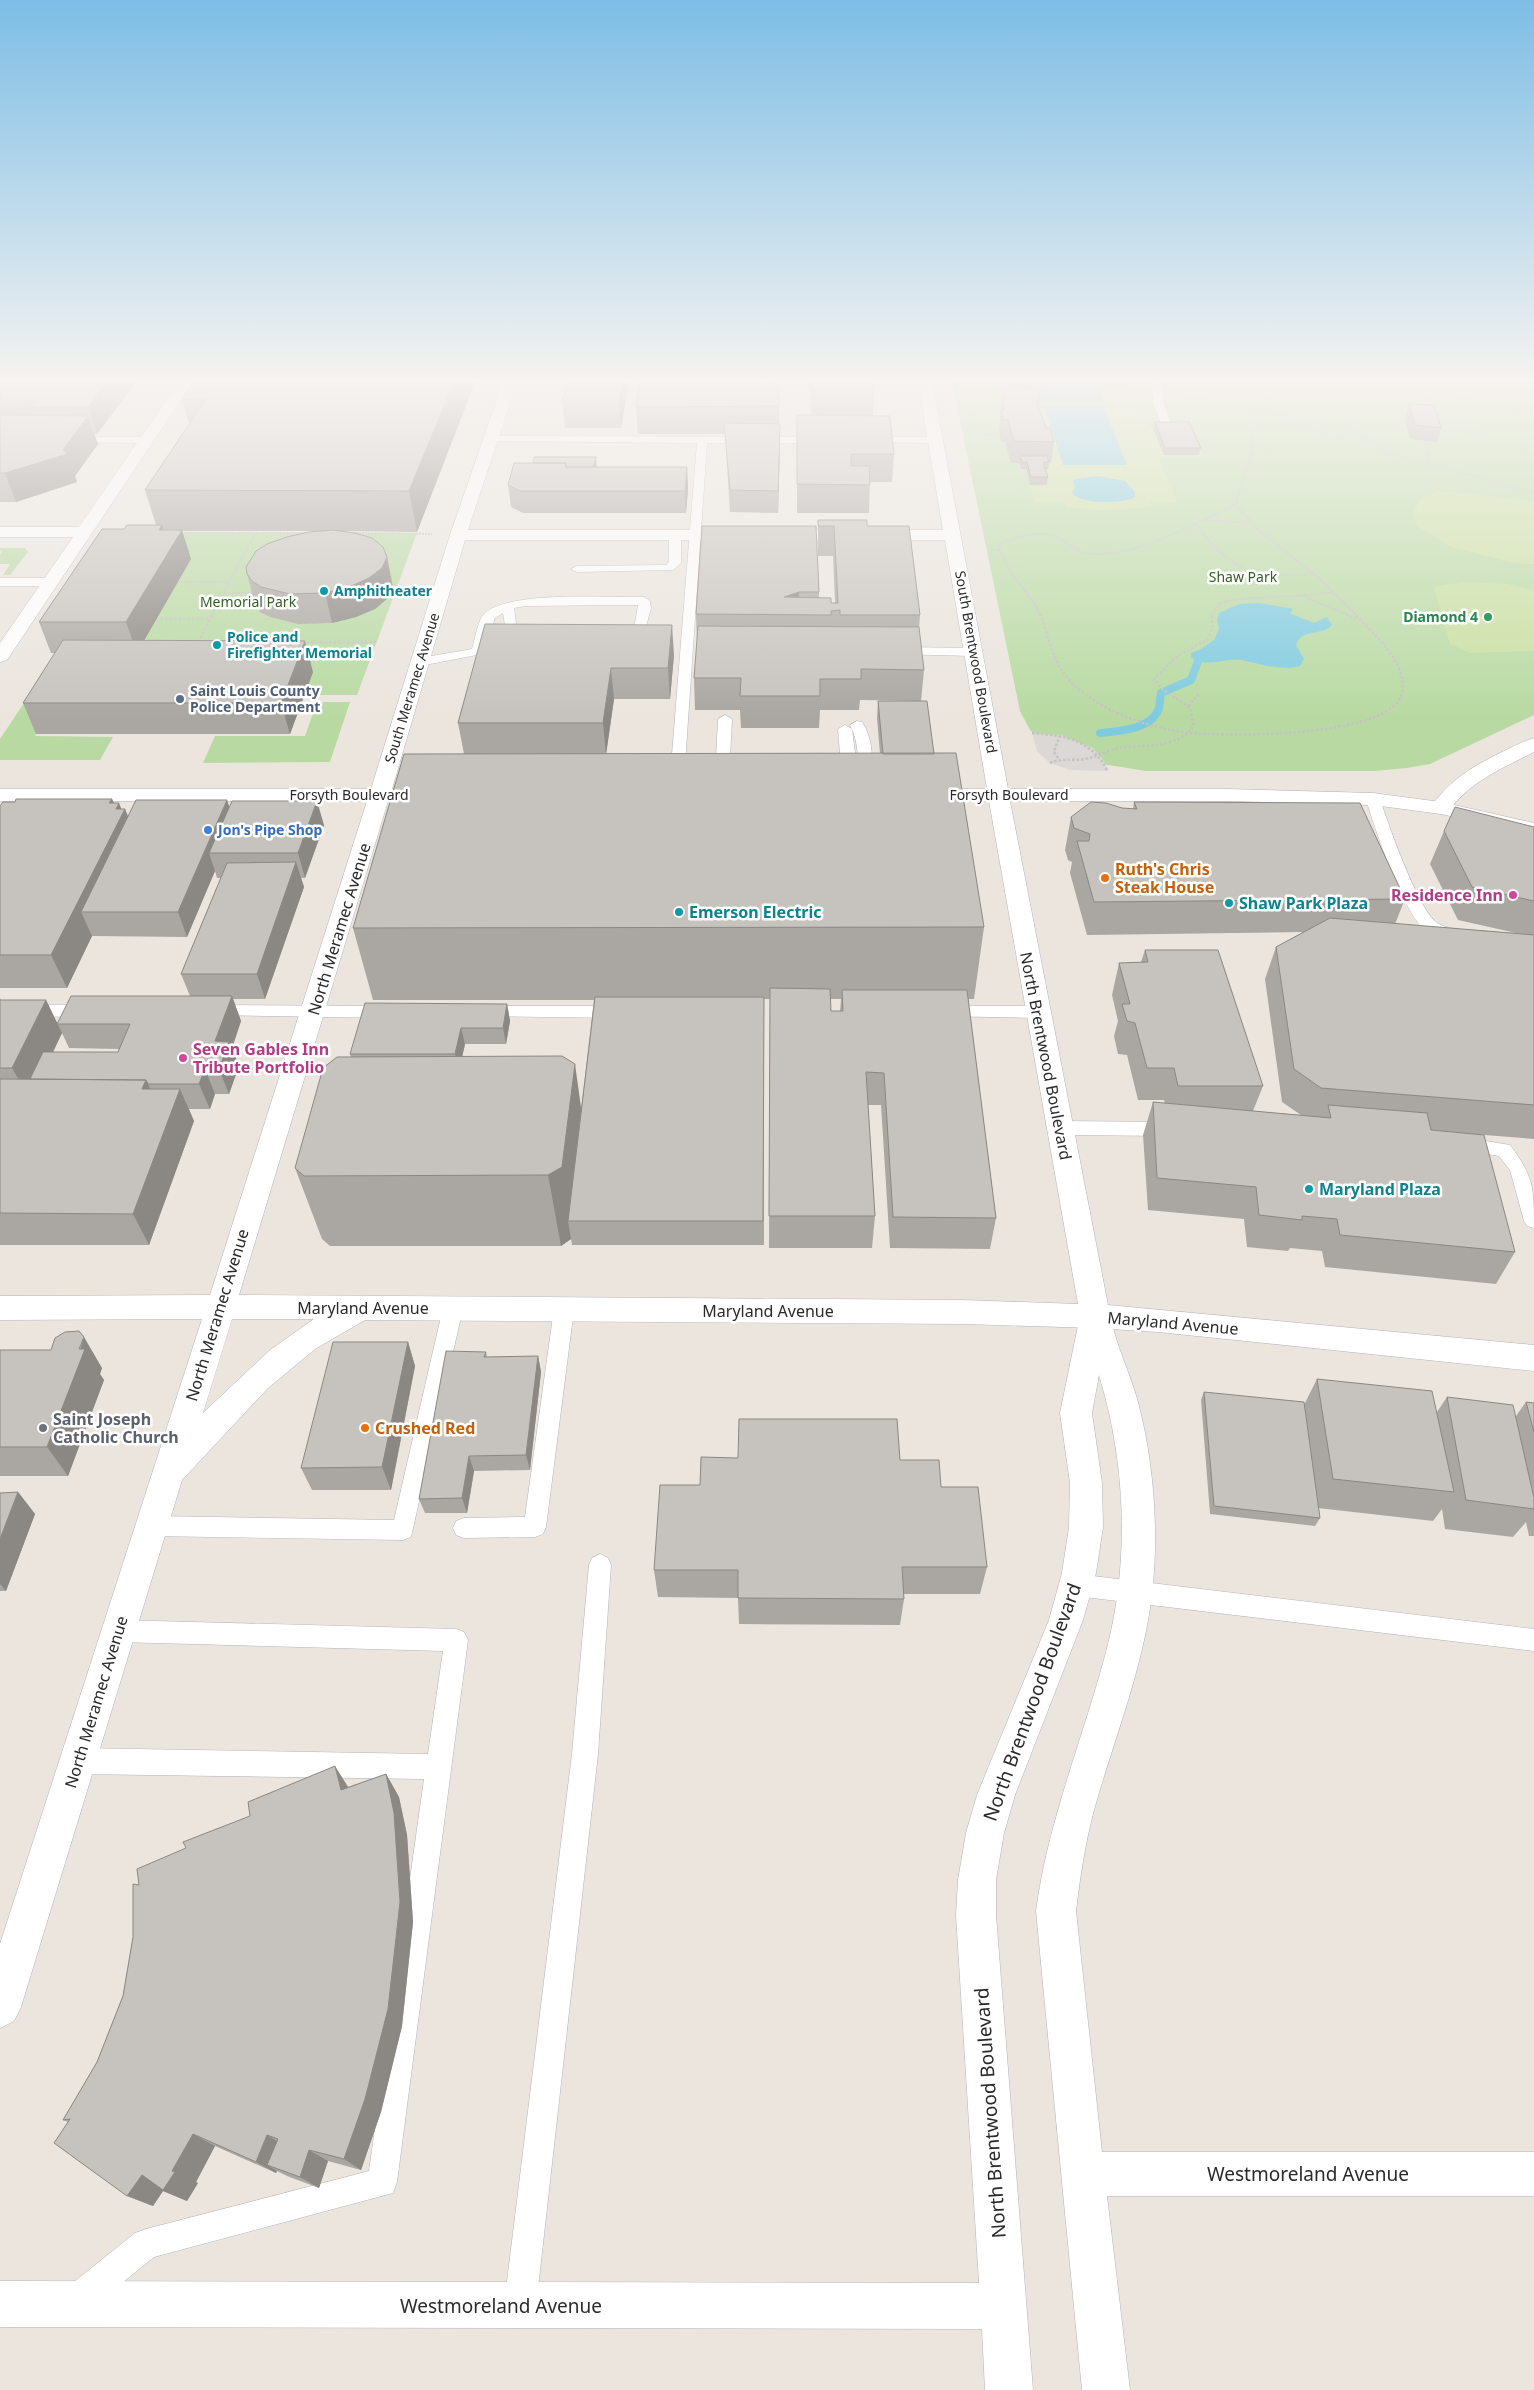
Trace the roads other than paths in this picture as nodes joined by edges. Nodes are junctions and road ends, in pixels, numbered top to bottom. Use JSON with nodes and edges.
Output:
{"nodes":[{"id":1,"x":109,"y":494,"type":"edge"},
{"id":2,"x":472,"y":494,"type":"edge"},
{"id":3,"x":698,"y":494,"type":"edge"},
{"id":4,"x":946,"y":494,"type":"edge"},
{"id":5,"x":0,"y":532,"type":"edge"},
{"id":6,"x":83,"y":532,"type":"junction"},
{"id":7,"x":458,"y":535,"type":"junction"},
{"id":8,"x":675,"y":535,"type":"junction"},
{"id":9,"x":953,"y":535,"type":"junction"},
{"id":10,"x":694,"y":536,"type":"junction"},
{"id":11,"x":577,"y":569,"type":"dead end"},
{"id":12,"x":0,"y":582,"type":"edge"},
{"id":13,"x":51,"y":582,"type":"junction"},
{"id":14,"x":508,"y":605,"type":"junction"},
{"id":15,"x":542,"y":635,"type":"edge"},
{"id":16,"x":607,"y":635,"type":"edge"},
{"id":17,"x":7,"y":637,"type":"edge"},
{"id":18,"x":884,"y":651,"type":"edge"},
{"id":19,"x":974,"y":652,"type":"junction"},
{"id":20,"x":0,"y":656,"type":"edge"},
{"id":21,"x":420,"y":662,"type":"junction"},
{"id":22,"x":725,"y":719,"type":"dead end"},
{"id":23,"x":851,"y":727,"type":"dead end"},
{"id":24,"x":1534,"y":744,"type":"edge"},
{"id":25,"x":859,"y":789,"type":"edge"},
{"id":26,"x":0,"y":795,"type":"edge"},
{"id":27,"x":417,"y":795,"type":"edge"},
{"id":28,"x":675,"y":795,"type":"edge"},
{"id":29,"x":722,"y":795,"type":"edge"},
{"id":30,"x":906,"y":795,"type":"edge"},
{"id":31,"x":999,"y":795,"type":"junction"},
{"id":32,"x":380,"y":796,"type":"junction"},
{"id":33,"x":1373,"y":799,"type":"junction"},
{"id":34,"x":1441,"y":808,"type":"junction"},
{"id":35,"x":1534,"y":829,"type":"edge"},
{"id":36,"x":1466,"y":937,"type":"edge"},
{"id":37,"x":582,"y":992,"type":"edge"},
{"id":38,"x":0,"y":1010,"type":"edge"},
{"id":39,"x":106,"y":1011,"type":"edge"},
{"id":40,"x":193,"y":1011,"type":"edge"},
{"id":41,"x":314,"y":1012,"type":"junction"},
{"id":42,"x":401,"y":1012,"type":"edge"},
{"id":43,"x":468,"y":1012,"type":"edge"},
{"id":44,"x":579,"y":1012,"type":"junction"},
{"id":45,"x":639,"y":1012,"type":"edge"},
{"id":46,"x":928,"y":1012,"type":"edge"},
{"id":47,"x":1037,"y":1012,"type":"junction"},
{"id":48,"x":1060,"y":1128,"type":"junction"},
{"id":49,"x":1188,"y":1129,"type":"edge"},
{"id":50,"x":1446,"y":1142,"type":"edge"},
{"id":51,"x":1534,"y":1220,"type":"edge"},
{"id":52,"x":220,"y":1307,"type":"junction"},
{"id":53,"x":0,"y":1308,"type":"edge"},
{"id":54,"x":362,"y":1308,"type":"junction"},
{"id":55,"x":453,"y":1308,"type":"junction"},
{"id":56,"x":564,"y":1309,"type":"junction"},
{"id":57,"x":1095,"y":1316,"type":"junction"},
{"id":58,"x":1534,"y":1358,"type":"edge"},
{"id":59,"x":166,"y":1480,"type":"junction"},
{"id":60,"x":151,"y":1526,"type":"junction"},
{"id":61,"x":464,"y":1528,"type":"dead end"},
{"id":62,"x":600,"y":1565,"type":"dead end"},
{"id":63,"x":1076,"y":1585,"type":"junction"},
{"id":64,"x":1136,"y":1592,"type":"junction"},
{"id":65,"x":118,"y":1631,"type":"junction"},
{"id":66,"x":1534,"y":1640,"type":"edge"},
{"id":67,"x":77,"y":1761,"type":"junction"},
{"id":68,"x":439,"y":1767,"type":"junction"},
{"id":69,"x":0,"y":2007,"type":"edge"},
{"id":70,"x":1082,"y":2174,"type":"junction"},
{"id":71,"x":1534,"y":2174,"type":"edge"},
{"id":72,"x":0,"y":2304,"type":"edge"},
{"id":73,"x":72,"y":2304,"type":"junction"},
{"id":74,"x":520,"y":2306,"type":"junction"},
{"id":75,"x":1002,"y":2306,"type":"junction"},
{"id":76,"x":1009,"y":2390,"type":"edge"},
{"id":77,"x":1106,"y":2390,"type":"edge"}],
"edges":[{"from":1,"to":6,"type":"street"},
{"from":2,"to":7,"type":"street","name":"South Meramec Avenue"},
{"from":3,"to":10,"type":"lane"},
{"from":4,"to":9,"type":"street","name":"South Brentwood Boulevard"},
{"from":5,"to":6,"type":"street"},
{"from":6,"to":13,"type":"street"},
{"from":7,"to":8,"type":"street"},
{"from":7,"to":21,"type":"street","name":"South Meramec Avenue"},
{"from":8,"to":10,"type":"street"},
{"from":8,"to":11,"type":"lane"},
{"from":9,"to":10,"type":"street"},
{"from":9,"to":19,"type":"street","name":"South Brentwood Boulevard"},
{"from":10,"to":28,"type":"lane"},
{"from":12,"to":13,"type":"lane"},
{"from":13,"to":17,"type":"street"},
{"from":14,"to":15,"type":"lane"},
{"from":14,"to":16,"type":"lane"},
{"from":14,"to":21,"type":"lane"},
{"from":17,"to":20,"type":"street"},
{"from":18,"to":19,"type":"lane"},
{"from":19,"to":31,"type":"street","name":"South Brentwood Boulevard"},
{"from":21,"to":32,"type":"street","name":"South Meramec Avenue"},
{"from":22,"to":29,"type":"lane"},
{"from":23,"to":25,"type":"lane"},
{"from":24,"to":34,"type":"street"},
{"from":26,"to":32,"type":"street","name":"Forsyth Boulevard"},
{"from":27,"to":32,"type":"street","name":"Forsyth Boulevard"},
{"from":30,"to":31,"type":"street","name":"Forsyth Boulevard"},
{"from":31,"to":33,"type":"street","name":"Forsyth Boulevard"},
{"from":31,"to":47,"type":"street","name":"North Brentwood Boulevard"},
{"from":32,"to":41,"type":"street","name":"North Meramec Avenue"},
{"from":33,"to":34,"type":"street","name":"Forsyth Boulevard"},
{"from":33,"to":36,"type":"lane"},
{"from":34,"to":35,"type":"street","name":"Forsyth Boulevard"},
{"from":37,"to":44,"type":"lane"},
{"from":38,"to":39,"type":"lane"},
{"from":40,"to":41,"type":"lane"},
{"from":41,"to":42,"type":"lane"},
{"from":41,"to":52,"type":"street","name":"North Meramec Avenue"},
{"from":43,"to":44,"type":"lane"},
{"from":44,"to":45,"type":"lane"},
{"from":46,"to":47,"type":"lane"},
{"from":47,"to":48,"type":"street","name":"North Brentwood Boulevard"},
{"from":48,"to":49,"type":"lane"},
{"from":48,"to":57,"type":"street","name":"North Brentwood Boulevard"},
{"from":50,"to":51,"type":"lane"},
{"from":52,"to":53,"type":"street","name":"Maryland Avenue"},
{"from":52,"to":54,"type":"street","name":"Maryland Avenue"},
{"from":52,"to":59,"type":"street","name":"North Meramec Avenue"},
{"from":54,"to":55,"type":"street","name":"Maryland Avenue"},
{"from":54,"to":59,"type":"street"},
{"from":55,"to":56,"type":"street","name":"Maryland Avenue"},
{"from":55,"to":60,"type":"lane"},
{"from":56,"to":57,"type":"street","name":"Maryland Avenue"},
{"from":56,"to":61,"type":"lane"},
{"from":57,"to":58,"type":"street","name":"Maryland Avenue"},
{"from":57,"to":63,"type":"street","name":"North Brentwood Boulevard"},
{"from":57,"to":64,"type":"street","name":"North Brentwood Boulevard"},
{"from":59,"to":60,"type":"street","name":"North Meramec Avenue"},
{"from":60,"to":65,"type":"street","name":"North Meramec Avenue"},
{"from":62,"to":74,"type":"lane"},
{"from":63,"to":64,"type":"lane"},
{"from":63,"to":75,"type":"street","name":"North Brentwood Boulevard"},
{"from":64,"to":66,"type":"lane"},
{"from":64,"to":70,"type":"street","name":"North Brentwood Boulevard"},
{"from":65,"to":67,"type":"street","name":"North Meramec Avenue"},
{"from":65,"to":68,"type":"lane"},
{"from":67,"to":68,"type":"lane"},
{"from":67,"to":69,"type":"street","name":"North Meramec Avenue"},
{"from":68,"to":73,"type":"lane"},
{"from":70,"to":71,"type":"street","name":"Westmoreland Avenue"},
{"from":70,"to":77,"type":"street","name":"North Brentwood Boulevard"},
{"from":72,"to":73,"type":"street","name":"Westmoreland Avenue"},
{"from":73,"to":74,"type":"street","name":"Westmoreland Avenue"},
{"from":74,"to":75,"type":"street","name":"Westmoreland Avenue"},
{"from":75,"to":76,"type":"street","name":"North Brentwood Boulevard"}]}
